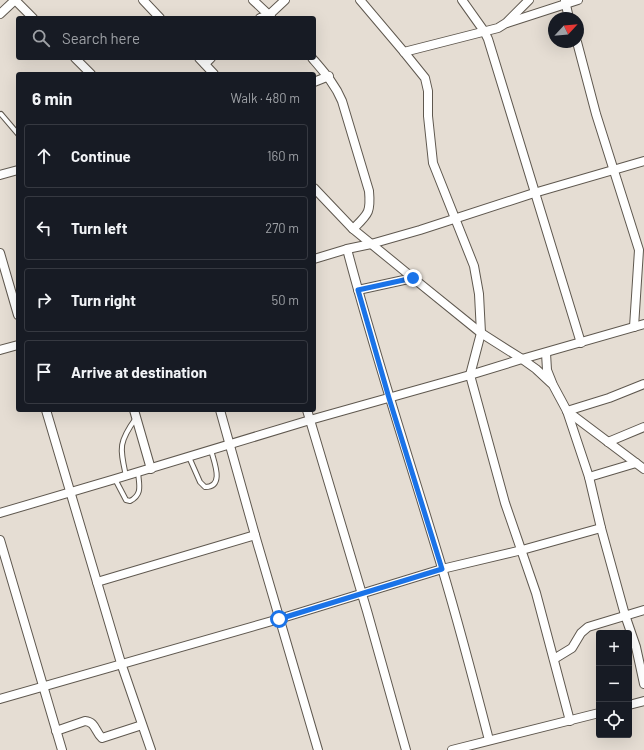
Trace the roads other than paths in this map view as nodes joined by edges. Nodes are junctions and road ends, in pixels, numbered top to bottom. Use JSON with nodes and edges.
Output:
{"nodes":[{"id":1,"x":15,"y":0,"type":"edge"},
{"id":2,"x":143,"y":0,"type":"edge"},
{"id":3,"x":253,"y":0,"type":"edge"},
{"id":4,"x":285,"y":0,"type":"edge"},
{"id":5,"x":360,"y":0,"type":"edge"},
{"id":6,"x":462,"y":0,"type":"edge"},
{"id":7,"x":529,"y":0,"type":"edge"},
{"id":8,"x":578,"y":0,"type":"edge"},
{"id":9,"x":565,"y":2,"type":"edge"},
{"id":10,"x":568,"y":12,"type":"edge"},
{"id":11,"x":0,"y":14,"type":"edge"},
{"id":12,"x":31,"y":16,"type":"edge"},
{"id":13,"x":158,"y":16,"type":"edge"},
{"id":14,"x":269,"y":16,"type":"edge"},
{"id":15,"x":271,"y":16,"type":"edge"},
{"id":16,"x":506,"y":23,"type":"junction"},
{"id":17,"x":484,"y":31,"type":"junction"},
{"id":18,"x":579,"y":48,"type":"edge"},
{"id":19,"x":404,"y":52,"type":"junction"},
{"id":20,"x":77,"y":60,"type":"edge"},
{"id":21,"x":205,"y":60,"type":"edge"},
{"id":22,"x":314,"y":60,"type":"edge"},
{"id":23,"x":89,"y":72,"type":"edge"},
{"id":24,"x":213,"y":72,"type":"edge"},
{"id":25,"x":329,"y":76,"type":"junction"},
{"id":26,"x":316,"y":81,"type":"edge"},
{"id":27,"x":1,"y":114,"type":"edge"},
{"id":28,"x":16,"y":132,"type":"edge"},
{"id":29,"x":644,"y":161,"type":"edge"},
{"id":30,"x":16,"y":171,"type":"edge"},
{"id":31,"x":614,"y":171,"type":"junction"},
{"id":32,"x":0,"y":175,"type":"edge"},
{"id":33,"x":316,"y":190,"type":"edge"},
{"id":34,"x":534,"y":193,"type":"junction"},
{"id":35,"x":455,"y":218,"type":"junction"},
{"id":36,"x":353,"y":228,"type":"junction"},
{"id":37,"x":371,"y":244,"type":"junction"},
{"id":38,"x":347,"y":249,"type":"junction"},
{"id":39,"x":0,"y":253,"type":"edge"},
{"id":40,"x":316,"y":258,"type":"edge"},
{"id":41,"x":413,"y":278,"type":"junction"},
{"id":42,"x":358,"y":290,"type":"junction"},
{"id":43,"x":16,"y":308,"type":"edge"},
{"id":44,"x":644,"y":324,"type":"edge"},
{"id":45,"x":634,"y":327,"type":"junction"},
{"id":46,"x":481,"y":333,"type":"junction"},
{"id":47,"x":581,"y":343,"type":"junction"},
{"id":48,"x":16,"y":346,"type":"edge"},
{"id":49,"x":0,"y":350,"type":"edge"},
{"id":50,"x":546,"y":353,"type":"junction"},
{"id":51,"x":522,"y":359,"type":"junction"},
{"id":52,"x":470,"y":375,"type":"junction"},
{"id":53,"x":644,"y":384,"type":"edge"},
{"id":54,"x":553,"y":385,"type":"junction"},
{"id":55,"x":389,"y":398,"type":"junction"},
{"id":56,"x":567,"y":411,"type":"junction"},
{"id":57,"x":47,"y":412,"type":"edge"},
{"id":58,"x":221,"y":412,"type":"edge"},
{"id":59,"x":308,"y":412,"type":"edge"},
{"id":60,"x":135,"y":414,"type":"edge"},
{"id":61,"x":310,"y":420,"type":"junction"},
{"id":62,"x":644,"y":427,"type":"edge"},
{"id":63,"x":608,"y":442,"type":"junction"},
{"id":64,"x":230,"y":444,"type":"junction"},
{"id":65,"x":210,"y":450,"type":"junction"},
{"id":66,"x":189,"y":457,"type":"junction"},
{"id":67,"x":636,"y":463,"type":"junction"},
{"id":68,"x":151,"y":469,"type":"junction"},
{"id":69,"x":644,"y":469,"type":"edge"},
{"id":70,"x":138,"y":472,"type":"junction"},
{"id":71,"x":126,"y":476,"type":"junction"},
{"id":72,"x":589,"y":477,"type":"junction"},
{"id":73,"x":115,"y":479,"type":"junction"},
{"id":74,"x":70,"y":493,"type":"junction"},
{"id":75,"x":0,"y":513,"type":"edge"},
{"id":76,"x":601,"y":528,"type":"junction"},
{"id":77,"x":255,"y":535,"type":"junction"},
{"id":78,"x":0,"y":540,"type":"edge"},
{"id":79,"x":522,"y":550,"type":"junction"},
{"id":80,"x":442,"y":569,"type":"junction"},
{"id":81,"x":97,"y":582,"type":"junction"},
{"id":82,"x":362,"y":594,"type":"junction"},
{"id":83,"x":644,"y":610,"type":"edge"},
{"id":84,"x":625,"y":615,"type":"junction"},
{"id":85,"x":279,"y":619,"type":"junction"},
{"id":86,"x":554,"y":659,"type":"junction"},
{"id":87,"x":121,"y":663,"type":"junction"},
{"id":88,"x":644,"y":684,"type":"edge"},
{"id":89,"x":42,"y":686,"type":"junction"},
{"id":90,"x":0,"y":699,"type":"edge"},
{"id":91,"x":644,"y":700,"type":"edge"},
{"id":92,"x":632,"y":704,"type":"edge"},
{"id":93,"x":596,"y":714,"type":"edge"},
{"id":94,"x":570,"y":721,"type":"junction"},
{"id":95,"x":142,"y":725,"type":"junction"},
{"id":96,"x":56,"y":731,"type":"junction"},
{"id":97,"x":489,"y":740,"type":"junction"},
{"id":98,"x":62,"y":750,"type":"edge"},
{"id":99,"x":151,"y":750,"type":"edge"},
{"id":100,"x":318,"y":750,"type":"edge"},
{"id":101,"x":406,"y":750,"type":"edge"},
{"id":102,"x":452,"y":750,"type":"edge"}],
"edges":[{"from":1,"to":11,"type":"street"},
{"from":1,"to":12,"type":"street"},
{"from":2,"to":13,"type":"street"},
{"from":3,"to":14,"type":"street"},
{"from":4,"to":15,"type":"street"},
{"from":5,"to":19,"type":"street"},
{"from":6,"to":17,"type":"street"},
{"from":7,"to":16,"type":"street"},
{"from":8,"to":9,"type":"street"},
{"from":9,"to":10,"type":"street"},
{"from":9,"to":16,"type":"street"},
{"from":16,"to":17,"type":"street"},
{"from":17,"to":19,"type":"street"},
{"from":17,"to":34,"type":"street"},
{"from":18,"to":31,"type":"street"},
{"from":19,"to":35,"type":"street"},
{"from":20,"to":23,"type":"street"},
{"from":21,"to":24,"type":"street"},
{"from":22,"to":25,"type":"street"},
{"from":25,"to":26,"type":"street"},
{"from":25,"to":36,"type":"street"},
{"from":27,"to":28,"type":"lane"},
{"from":29,"to":31,"type":"street"},
{"from":30,"to":32,"type":"street"},
{"from":31,"to":34,"type":"street"},
{"from":31,"to":45,"type":"street"},
{"from":33,"to":36,"type":"street"},
{"from":34,"to":35,"type":"street"},
{"from":34,"to":47,"type":"street"},
{"from":35,"to":37,"type":"street"},
{"from":35,"to":46,"type":"street"},
{"from":36,"to":37,"type":"street"},
{"from":37,"to":38,"type":"street"},
{"from":37,"to":41,"type":"street"},
{"from":38,"to":40,"type":"street"},
{"from":38,"to":42,"type":"street"},
{"from":39,"to":43,"type":"street"},
{"from":41,"to":42,"type":"street"},
{"from":41,"to":46,"type":"street"},
{"from":42,"to":55,"type":"street"},
{"from":44,"to":45,"type":"street"},
{"from":45,"to":47,"type":"street"},
{"from":46,"to":51,"type":"street"},
{"from":46,"to":52,"type":"street"},
{"from":47,"to":50,"type":"street"},
{"from":48,"to":49,"type":"street"},
{"from":50,"to":51,"type":"street"},
{"from":50,"to":54,"type":"street"},
{"from":51,"to":52,"type":"street"},
{"from":51,"to":54,"type":"street"},
{"from":52,"to":55,"type":"street"},
{"from":52,"to":79,"type":"street"},
{"from":53,"to":56,"type":"street"},
{"from":54,"to":56,"type":"street"},
{"from":55,"to":61,"type":"street"},
{"from":55,"to":80,"type":"street"},
{"from":56,"to":63,"type":"street"},
{"from":56,"to":72,"type":"street"},
{"from":57,"to":74,"type":"street"},
{"from":58,"to":64,"type":"street"},
{"from":59,"to":61,"type":"street"},
{"from":60,"to":68,"type":"street"},
{"from":60,"to":71,"type":"lane"},
{"from":61,"to":64,"type":"street"},
{"from":61,"to":82,"type":"street"},
{"from":62,"to":63,"type":"street"},
{"from":63,"to":67,"type":"street"},
{"from":64,"to":65,"type":"street"},
{"from":64,"to":77,"type":"street"},
{"from":65,"to":66,"type":"street"},
{"from":65,"to":66,"type":"lane"},
{"from":66,"to":68,"type":"street"},
{"from":67,"to":69,"type":"street"},
{"from":67,"to":72,"type":"street"},
{"from":68,"to":70,"type":"street"},
{"from":70,"to":71,"type":"street"},
{"from":70,"to":73,"type":"lane"},
{"from":71,"to":73,"type":"street"},
{"from":72,"to":76,"type":"street"},
{"from":73,"to":74,"type":"street"},
{"from":74,"to":75,"type":"street"},
{"from":74,"to":81,"type":"street"},
{"from":76,"to":79,"type":"street"},
{"from":76,"to":84,"type":"street"},
{"from":77,"to":81,"type":"street"},
{"from":77,"to":85,"type":"street"},
{"from":78,"to":89,"type":"street"},
{"from":79,"to":80,"type":"street"},
{"from":79,"to":86,"type":"street"},
{"from":80,"to":82,"type":"street"},
{"from":80,"to":97,"type":"street"},
{"from":81,"to":87,"type":"street"},
{"from":82,"to":85,"type":"street"},
{"from":82,"to":101,"type":"street"},
{"from":83,"to":84,"type":"street"},
{"from":84,"to":86,"type":"street"},
{"from":84,"to":88,"type":"street"},
{"from":85,"to":87,"type":"street"},
{"from":85,"to":100,"type":"street"},
{"from":86,"to":94,"type":"street"},
{"from":87,"to":89,"type":"street"},
{"from":87,"to":95,"type":"street"},
{"from":89,"to":90,"type":"street"},
{"from":89,"to":96,"type":"street"},
{"from":91,"to":92,"type":"street"},
{"from":93,"to":94,"type":"street"},
{"from":94,"to":97,"type":"street"},
{"from":95,"to":96,"type":"street"},
{"from":95,"to":99,"type":"street"},
{"from":96,"to":98,"type":"street"},
{"from":97,"to":102,"type":"street"}]}
